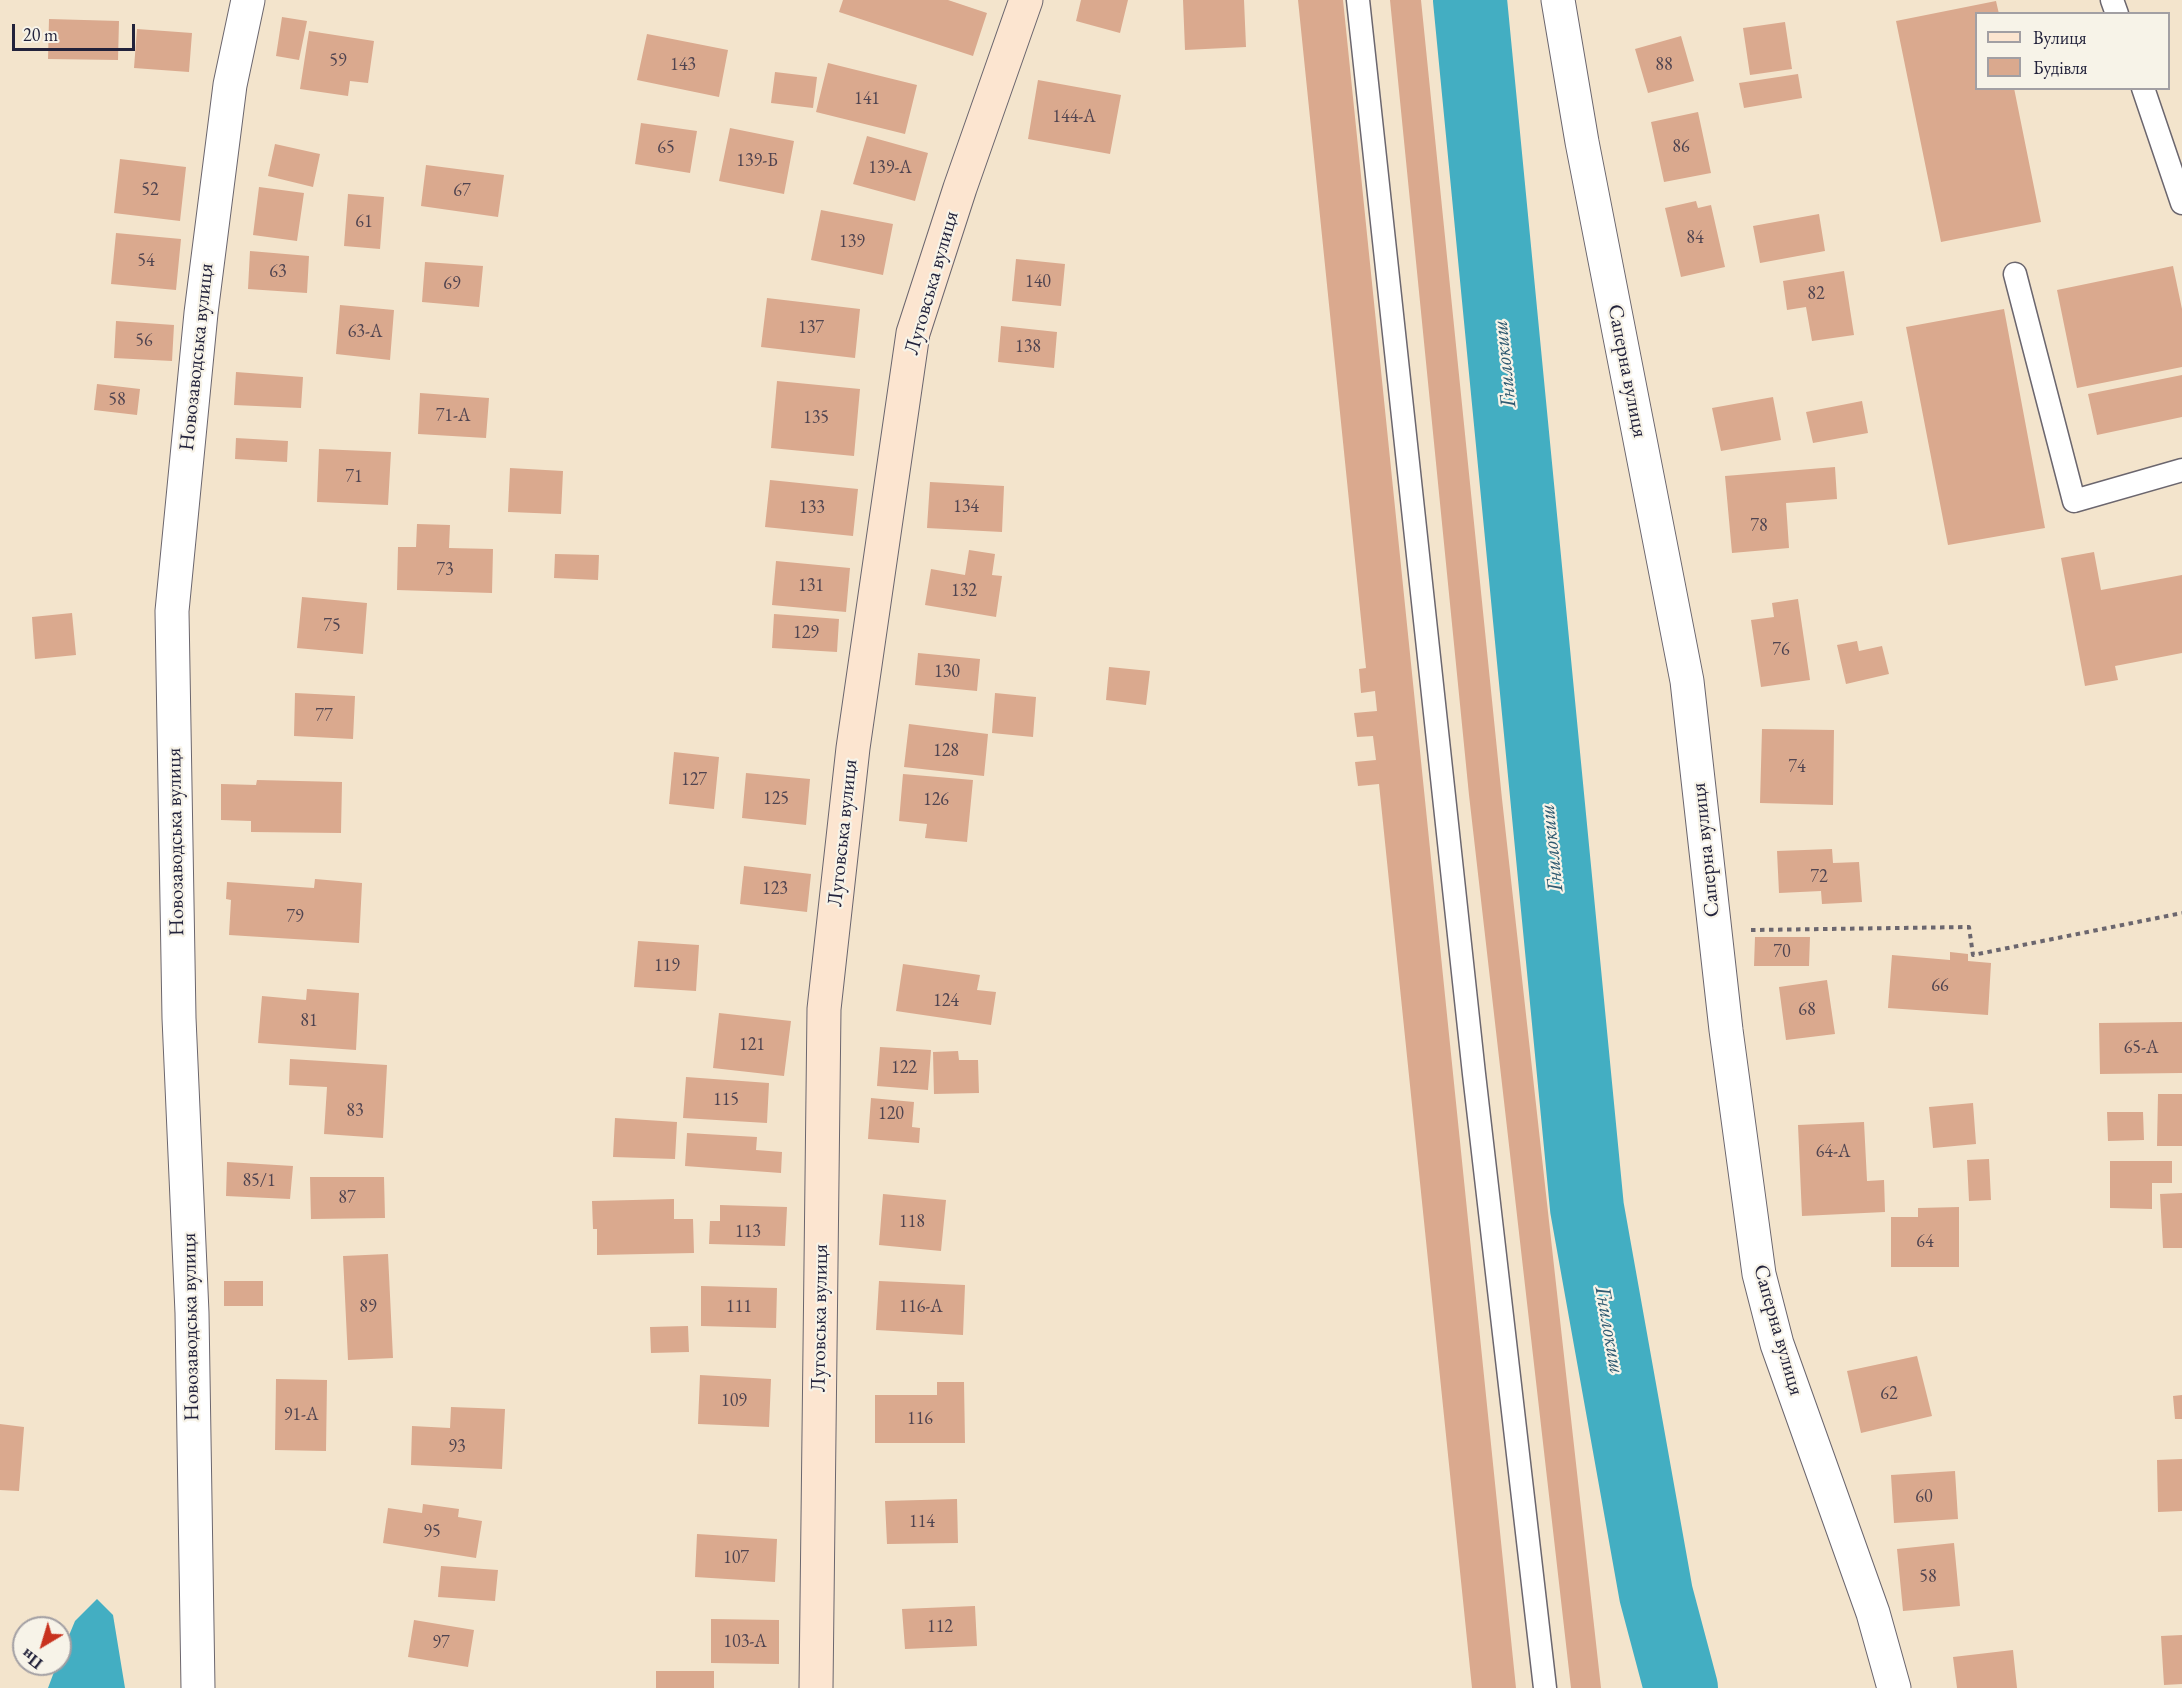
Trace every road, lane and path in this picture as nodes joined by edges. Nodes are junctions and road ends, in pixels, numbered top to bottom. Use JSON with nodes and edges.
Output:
{"nodes":[{"id":1,"x":248,"y":0,"type":"edge"},
{"id":2,"x":1026,"y":0,"type":"edge"},
{"id":3,"x":1358,"y":0,"type":"edge"},
{"id":4,"x":1558,"y":0,"type":"edge"},
{"id":5,"x":2144,"y":90,"type":"edge"},
{"id":6,"x":2182,"y":203,"type":"edge"},
{"id":7,"x":2015,"y":274,"type":"dead end"},
{"id":8,"x":2182,"y":470,"type":"edge"},
{"id":9,"x":2182,"y":913,"type":"edge"},
{"id":10,"x":1714,"y":930,"type":"junction"},
{"id":11,"x":198,"y":1688,"type":"edge"},
{"id":12,"x":816,"y":1688,"type":"edge"},
{"id":13,"x":1545,"y":1688,"type":"edge"},
{"id":14,"x":1894,"y":1688,"type":"edge"}],
"edges":[{"from":1,"to":11,"type":"street","name":"Новозаводська вулиця"},
{"from":2,"to":12,"type":"street","name":"Луговська вулиця"},
{"from":3,"to":13,"type":"lane"},
{"from":4,"to":10,"type":"street","name":"Саперна вулиця"},
{"from":5,"to":6,"type":"lane"},
{"from":7,"to":8,"type":"lane"},
{"from":9,"to":10,"type":"path"},
{"from":10,"to":14,"type":"street","name":"Саперна вулиця"}]}
